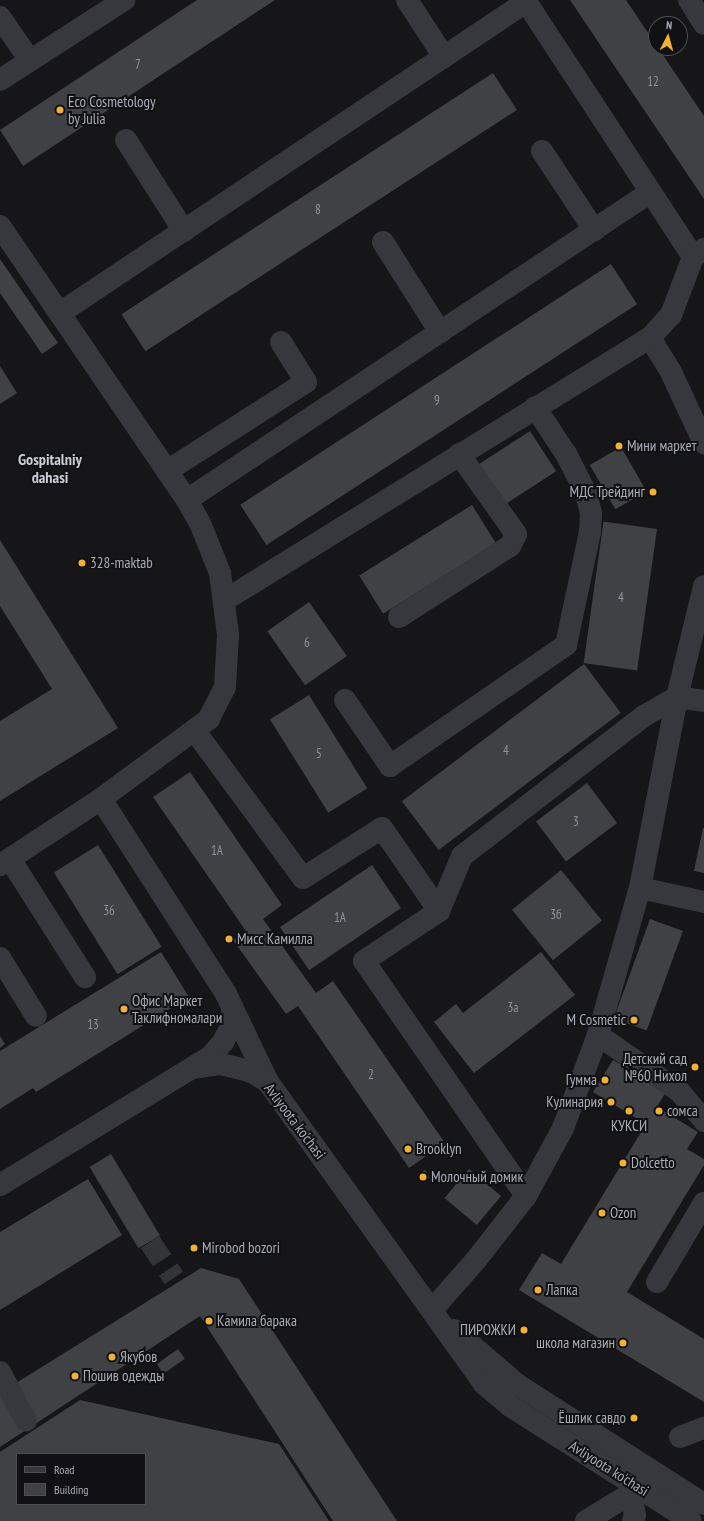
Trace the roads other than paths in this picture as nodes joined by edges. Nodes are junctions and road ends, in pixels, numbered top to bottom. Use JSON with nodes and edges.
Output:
{"nodes":[{"id":1,"x":124,"y":0,"type":"edge"},
{"id":2,"x":407,"y":0,"type":"edge"},
{"id":3,"x":689,"y":0,"type":"edge"},
{"id":4,"x":526,"y":1,"type":"edge"},
{"id":5,"x":0,"y":18,"type":"edge"},
{"id":6,"x":704,"y":24,"type":"edge"},
{"id":7,"x":444,"y":57,"type":"junction"},
{"id":8,"x":29,"y":59,"type":"junction"},
{"id":9,"x":0,"y":80,"type":"edge"},
{"id":10,"x":126,"y":140,"type":"dead end"},
{"id":11,"x":542,"y":151,"type":"dead end"},
{"id":12,"x":650,"y":193,"type":"junction"},
{"id":13,"x":0,"y":226,"type":"edge"},
{"id":14,"x":594,"y":230,"type":"junction"},
{"id":15,"x":184,"y":231,"type":"junction"},
{"id":16,"x":383,"y":242,"type":"dead end"},
{"id":17,"x":698,"y":253,"type":"edge"},
{"id":18,"x":60,"y":314,"type":"junction"},
{"id":19,"x":440,"y":332,"type":"junction"},
{"id":20,"x":650,"y":338,"type":"junction"},
{"id":21,"x":281,"y":342,"type":"dead end"},
{"id":22,"x":535,"y":407,"type":"junction"},
{"id":23,"x":704,"y":443,"type":"edge"},
{"id":24,"x":459,"y":454,"type":"junction"},
{"id":25,"x":168,"y":472,"type":"junction"},
{"id":26,"x":188,"y":500,"type":"junction"},
{"id":27,"x":704,"y":586,"type":"edge"},
{"id":28,"x":225,"y":600,"type":"junction"},
{"id":29,"x":399,"y":616,"type":"dead end"},
{"id":30,"x":677,"y":697,"type":"junction"},
{"id":31,"x":345,"y":700,"type":"dead end"},
{"id":32,"x":704,"y":701,"type":"edge"},
{"id":33,"x":196,"y":731,"type":"junction"},
{"id":34,"x":101,"y":799,"type":"junction"},
{"id":35,"x":5,"y":862,"type":"edge"},
{"id":36,"x":640,"y":888,"type":"junction"},
{"id":37,"x":704,"y":902,"type":"edge"},
{"id":38,"x":439,"y":911,"type":"junction"},
{"id":39,"x":0,"y":958,"type":"edge"},
{"id":40,"x":84,"y":977,"type":"dead end"},
{"id":41,"x":232,"y":1006,"type":"junction"},
{"id":42,"x":36,"y":1016,"type":"dead end"},
{"id":43,"x":598,"y":1035,"type":"junction"},
{"id":44,"x":192,"y":1068,"type":"junction"},
{"id":45,"x":268,"y":1082,"type":"junction"},
{"id":46,"x":704,"y":1121,"type":"edge"},
{"id":47,"x":0,"y":1185,"type":"edge"},
{"id":48,"x":526,"y":1196,"type":"junction"},
{"id":49,"x":704,"y":1203,"type":"edge"},
{"id":50,"x":656,"y":1282,"type":"dead end"},
{"id":51,"x":432,"y":1310,"type":"junction"},
{"id":52,"x":0,"y":1372,"type":"edge"},
{"id":53,"x":26,"y":1421,"type":"dead end"},
{"id":54,"x":704,"y":1428,"type":"edge"},
{"id":55,"x":680,"y":1437,"type":"dead end"},
{"id":56,"x":653,"y":1471,"type":"junction"},
{"id":57,"x":636,"y":1491,"type":"junction"},
{"id":58,"x":704,"y":1504,"type":"edge"},
{"id":59,"x":586,"y":1521,"type":"edge"},
{"id":60,"x":633,"y":1521,"type":"edge"},
{"id":61,"x":691,"y":1521,"type":"edge"}],
"edges":[{"from":1,"to":8,"type":"street"},
{"from":2,"to":7,"type":"street"},
{"from":3,"to":6,"type":"street"},
{"from":4,"to":7,"type":"street"},
{"from":4,"to":12,"type":"street"},
{"from":5,"to":8,"type":"street"},
{"from":7,"to":15,"type":"street"},
{"from":8,"to":9,"type":"street"},
{"from":10,"to":15,"type":"street"},
{"from":11,"to":14,"type":"street"},
{"from":12,"to":14,"type":"street"},
{"from":12,"to":17,"type":"street"},
{"from":13,"to":18,"type":"street"},
{"from":14,"to":19,"type":"street"},
{"from":15,"to":18,"type":"street"},
{"from":16,"to":19,"type":"street"},
{"from":17,"to":20,"type":"street"},
{"from":18,"to":25,"type":"street"},
{"from":19,"to":26,"type":"street"},
{"from":20,"to":22,"type":"street"},
{"from":20,"to":23,"type":"street"},
{"from":21,"to":25,"type":"street"},
{"from":22,"to":24,"type":"street"},
{"from":22,"to":31,"type":"street"},
{"from":24,"to":28,"type":"street"},
{"from":24,"to":29,"type":"street"},
{"from":25,"to":26,"type":"street"},
{"from":26,"to":28,"type":"street"},
{"from":27,"to":30,"type":"street"},
{"from":28,"to":33,"type":"street"},
{"from":30,"to":32,"type":"street"},
{"from":30,"to":36,"type":"street"},
{"from":30,"to":38,"type":"street"},
{"from":33,"to":34,"type":"street"},
{"from":33,"to":38,"type":"street"},
{"from":34,"to":35,"type":"street"},
{"from":34,"to":41,"type":"street"},
{"from":35,"to":40,"type":"street"},
{"from":36,"to":37,"type":"street"},
{"from":36,"to":43,"type":"street"},
{"from":38,"to":48,"type":"street"},
{"from":39,"to":42,"type":"street"},
{"from":41,"to":44,"type":"street"},
{"from":41,"to":45,"type":"street"},
{"from":43,"to":46,"type":"street"},
{"from":43,"to":48,"type":"street"},
{"from":44,"to":45,"type":"street","name":"Avliyoota ko'chasi"},
{"from":44,"to":47,"type":"street","name":"Avliyoota ko'chasi"},
{"from":45,"to":51,"type":"street","name":"Avliyoota ko'chasi"},
{"from":48,"to":51,"type":"street"},
{"from":49,"to":50,"type":"street"},
{"from":51,"to":56,"type":"street","name":"Avliyoota ko'chasi"},
{"from":51,"to":57,"type":"street","name":"Avliyoota ko'chasi"},
{"from":52,"to":53,"type":"street"},
{"from":54,"to":55,"type":"street"},
{"from":56,"to":57,"type":"street"},
{"from":56,"to":58,"type":"street","name":"Avliyoota ko'chasi"},
{"from":57,"to":59,"type":"street"},
{"from":57,"to":60,"type":"street"},
{"from":57,"to":61,"type":"street","name":"Avliyoota ko'chasi"}]}
